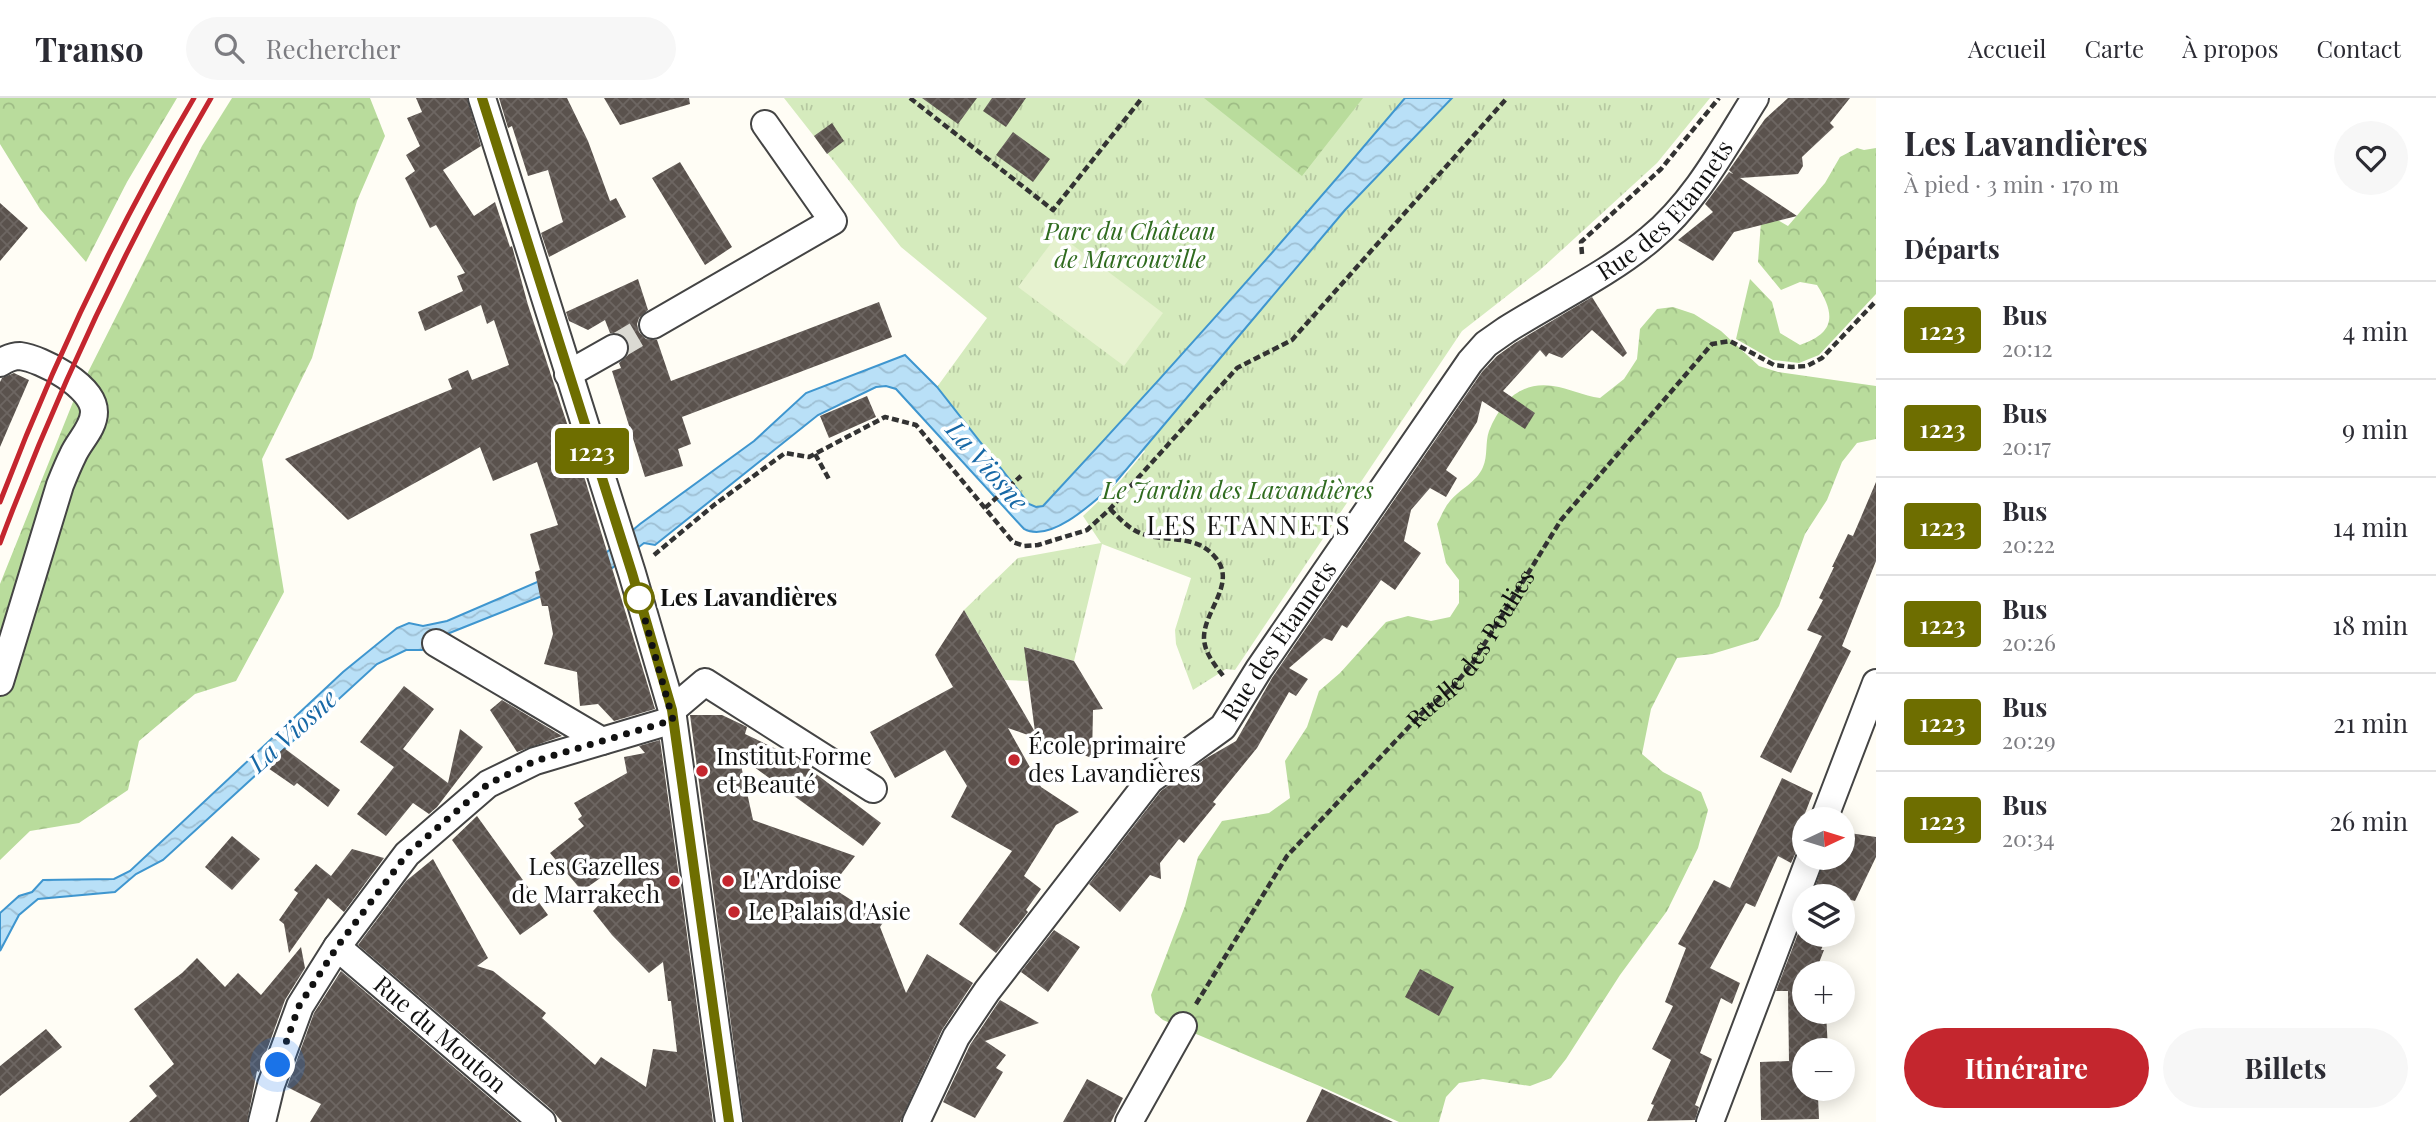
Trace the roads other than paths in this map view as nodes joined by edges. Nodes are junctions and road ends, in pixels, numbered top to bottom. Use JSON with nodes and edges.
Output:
{"nodes":[{"id":1,"x":482,"y":98,"type":"edge"},
{"id":2,"x":1755,"y":98,"type":"edge"},
{"id":3,"x":765,"y":124,"type":"dead end"},
{"id":4,"x":653,"y":326,"type":"tunnel mouth"},
{"id":5,"x":614,"y":348,"type":"tunnel mouth"},
{"id":6,"x":0,"y":363,"type":"edge"},
{"id":7,"x":568,"y":374,"type":"junction"},
{"id":8,"x":436,"y":643,"type":"dead end"},
{"id":9,"x":0,"y":682,"type":"edge"},
{"id":10,"x":1876,"y":683,"type":"edge"},
{"id":11,"x":672,"y":715,"type":"junction"},
{"id":12,"x":602,"y":741,"type":"junction"},
{"id":13,"x":873,"y":789,"type":"dead end"},
{"id":14,"x":1829,"y":807,"type":"edge"},
{"id":15,"x":1805,"y":870,"type":"edge"},
{"id":16,"x":337,"y":947,"type":"junction"},
{"id":17,"x":1183,"y":1026,"type":"road end"},
{"id":18,"x":262,"y":1122,"type":"edge"},
{"id":19,"x":542,"y":1122,"type":"edge"},
{"id":20,"x":729,"y":1122,"type":"edge"},
{"id":21,"x":916,"y":1122,"type":"edge"},
{"id":22,"x":1129,"y":1122,"type":"edge"},
{"id":23,"x":1710,"y":1122,"type":"edge"}],
"edges":[{"from":1,"to":7,"type":"street"},
{"from":2,"to":21,"type":"street","name":"Rue des Etannets"},
{"from":3,"to":4,"type":"street"},
{"from":5,"to":7,"type":"street"},
{"from":6,"to":9,"type":"street"},
{"from":7,"to":11,"type":"street"},
{"from":8,"to":12,"type":"street"},
{"from":10,"to":14,"type":"street"},
{"from":11,"to":12,"type":"street"},
{"from":11,"to":13,"type":"street"},
{"from":11,"to":20,"type":"street"},
{"from":12,"to":16,"type":"street"},
{"from":15,"to":23,"type":"street"},
{"from":16,"to":18,"type":"street"},
{"from":16,"to":19,"type":"street","name":"Rue du Mouton"},
{"from":17,"to":22,"type":"street"}]}
